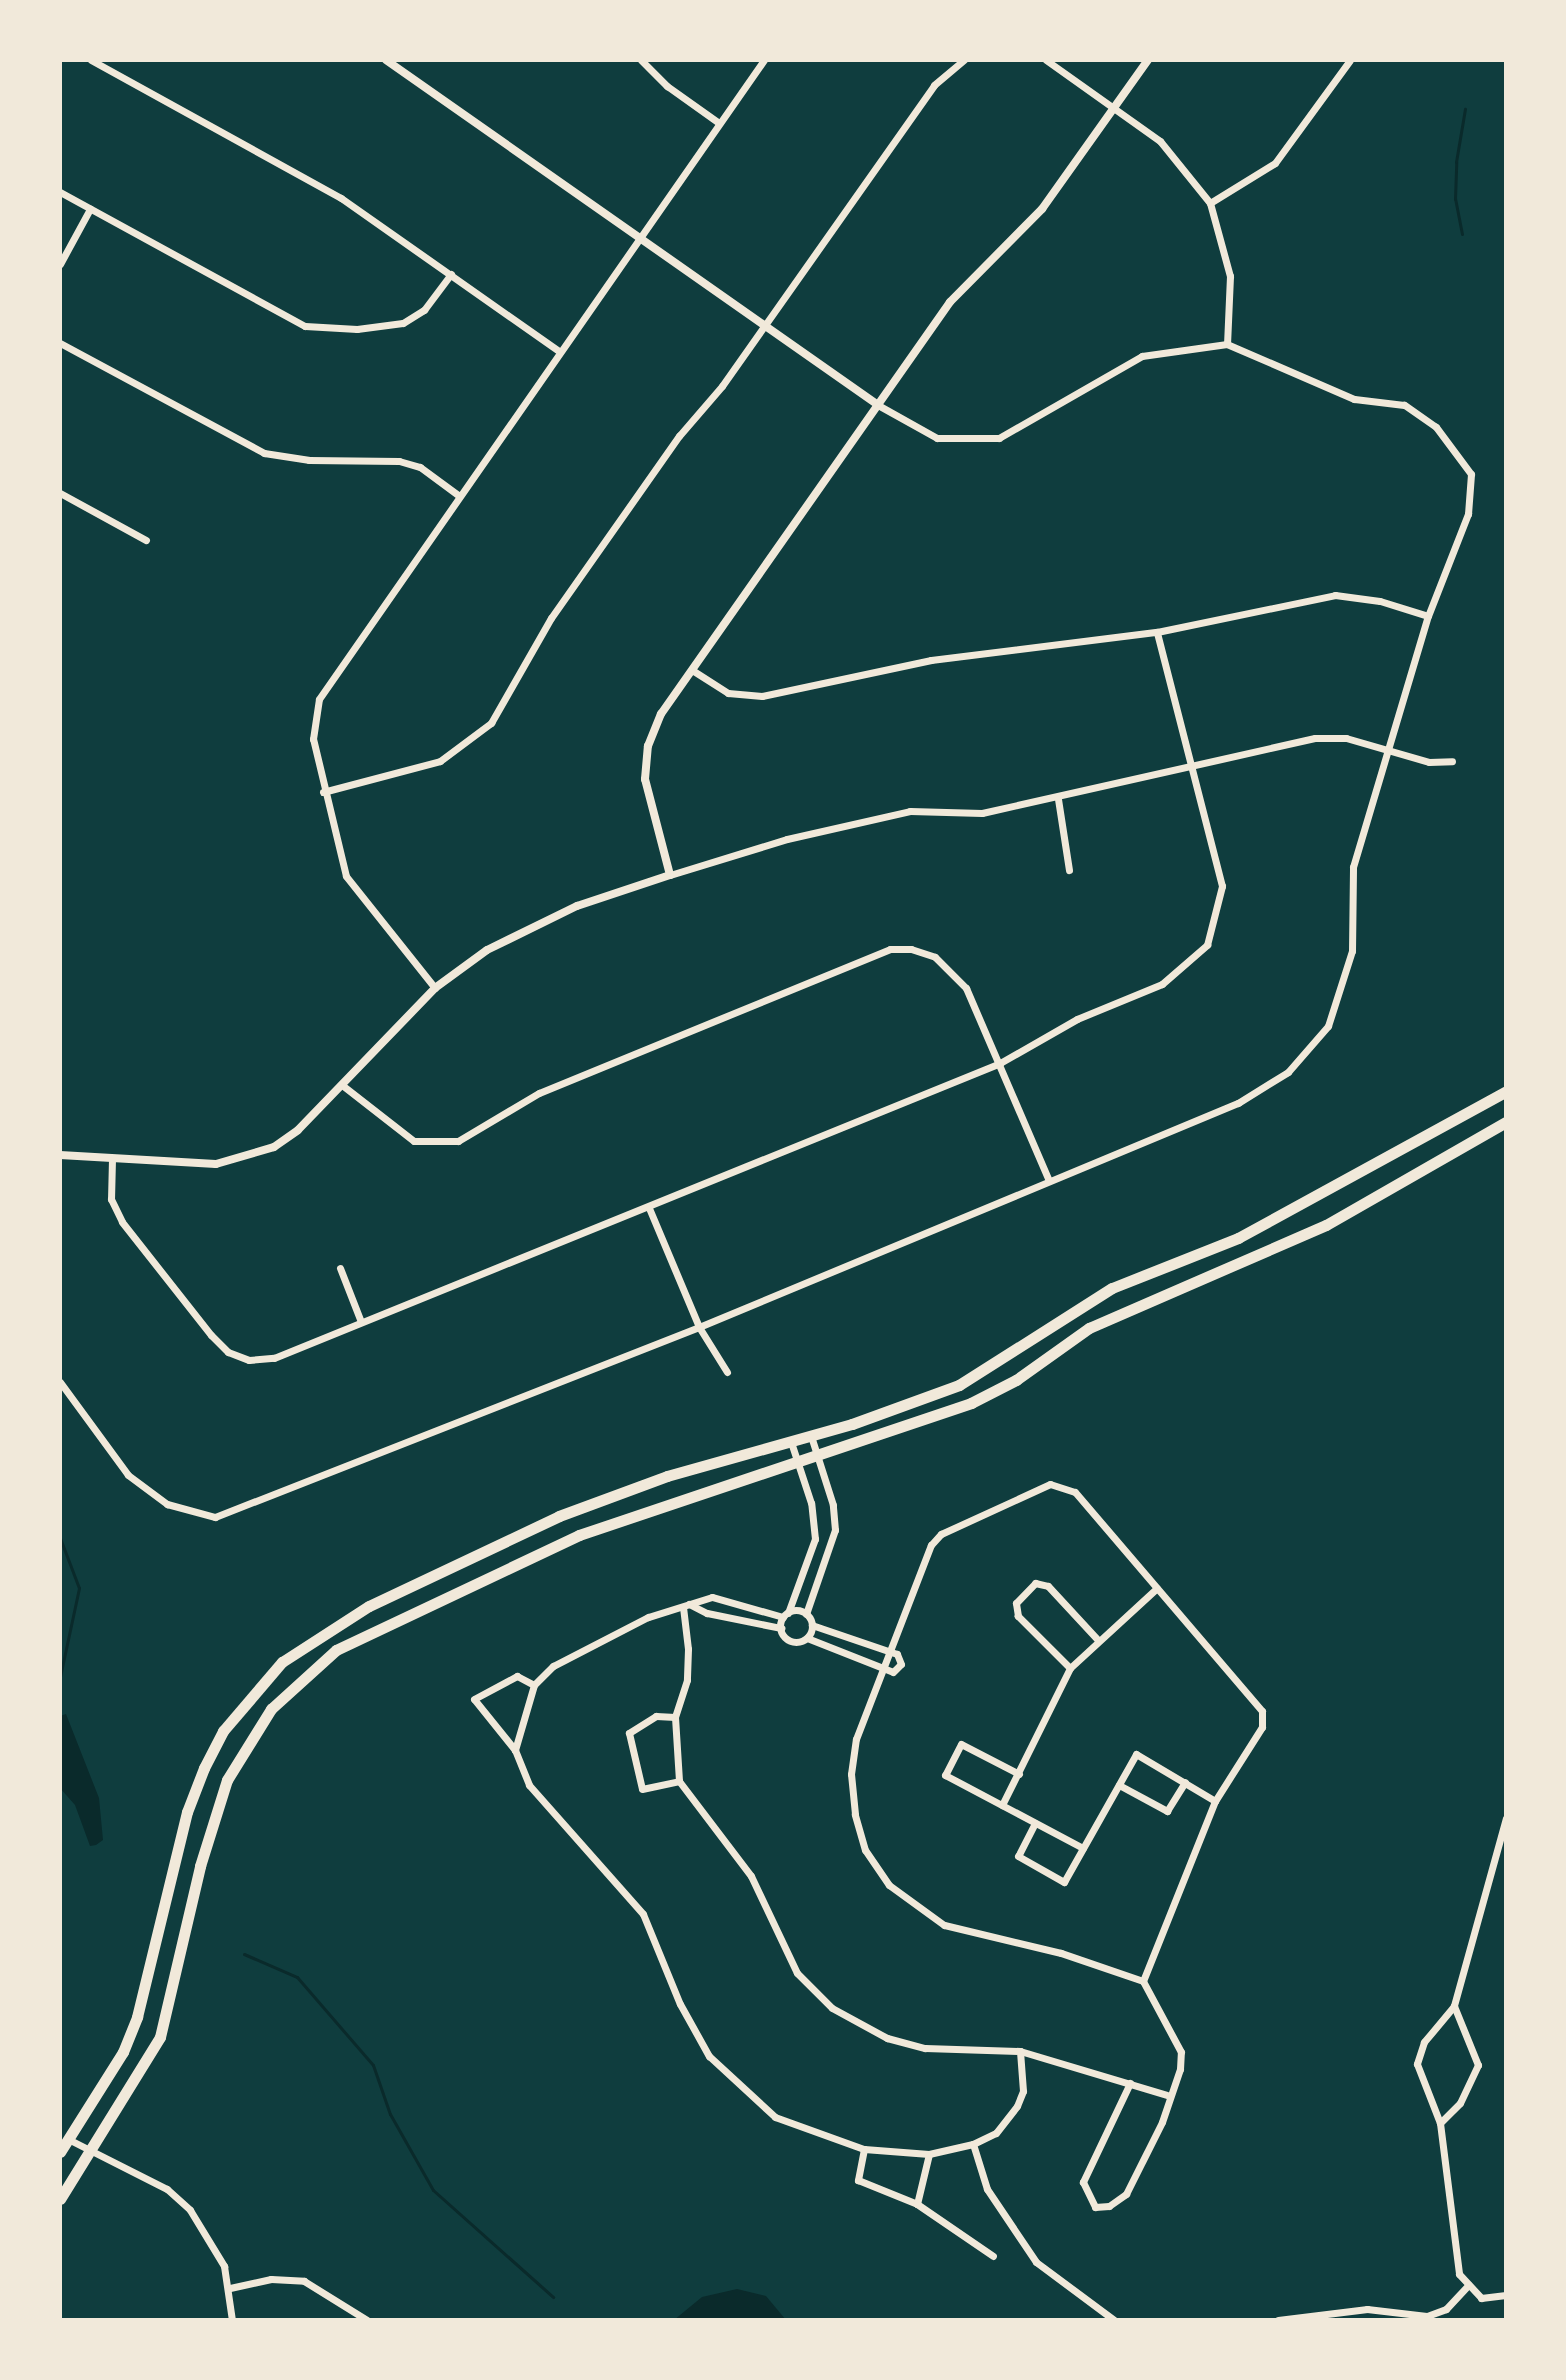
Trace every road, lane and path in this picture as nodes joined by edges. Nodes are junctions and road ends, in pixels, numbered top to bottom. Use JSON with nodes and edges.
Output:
{"nodes":[{"id":1,"x":91,"y":60,"type":"edge"},
{"id":2,"x":386,"y":60,"type":"edge"},
{"id":3,"x":641,"y":60,"type":"edge"},
{"id":4,"x":764,"y":60,"type":"edge"},
{"id":5,"x":964,"y":60,"type":"edge"},
{"id":6,"x":1046,"y":60,"type":"edge"},
{"id":7,"x":1148,"y":60,"type":"edge"},
{"id":8,"x":1350,"y":60,"type":"edge"},
{"id":9,"x":1115,"y":108,"type":"junction"},
{"id":10,"x":719,"y":123,"type":"junction"},
{"id":11,"x":60,"y":192,"type":"edge"},
{"id":12,"x":1210,"y":203,"type":"junction"},
{"id":13,"x":90,"y":209,"type":"junction"},
{"id":14,"x":641,"y":237,"type":"junction"},
{"id":15,"x":60,"y":264,"type":"edge"},
{"id":16,"x":451,"y":274,"type":"junction"},
{"id":17,"x":763,"y":326,"type":"junction"},
{"id":18,"x":60,"y":343,"type":"edge"},
{"id":19,"x":1227,"y":344,"type":"junction"},
{"id":20,"x":559,"y":351,"type":"junction"},
{"id":21,"x":878,"y":405,"type":"junction"},
{"id":22,"x":60,"y":493,"type":"edge"},
{"id":23,"x":458,"y":495,"type":"junction"},
{"id":24,"x":146,"y":540,"type":"dead end"},
{"id":25,"x":1428,"y":616,"type":"junction"},
{"id":26,"x":1157,"y":632,"type":"junction"},
{"id":27,"x":692,"y":670,"type":"junction"},
{"id":28,"x":1386,"y":750,"type":"junction"},
{"id":29,"x":1452,"y":761,"type":"dead end"},
{"id":30,"x":1191,"y":769,"type":"junction"},
{"id":31,"x":323,"y":792,"type":"junction"},
{"id":32,"x":1058,"y":799,"type":"junction"},
{"id":33,"x":1069,"y":870,"type":"dead end"},
{"id":34,"x":670,"y":875,"type":"junction"},
{"id":35,"x":435,"y":988,"type":"junction"},
{"id":36,"x":1000,"y":1063,"type":"junction"},
{"id":37,"x":342,"y":1085,"type":"junction"},
{"id":38,"x":1506,"y":1091,"type":"edge"},
{"id":39,"x":1506,"y":1122,"type":"edge"},
{"id":40,"x":60,"y":1155,"type":"edge"},
{"id":41,"x":112,"y":1159,"type":"junction"},
{"id":42,"x":1049,"y":1181,"type":"junction"},
{"id":43,"x":649,"y":1208,"type":"junction"},
{"id":44,"x":340,"y":1268,"type":"dead end"},
{"id":45,"x":361,"y":1322,"type":"junction"},
{"id":46,"x":699,"y":1327,"type":"junction"},
{"id":47,"x":727,"y":1372,"type":"dead end"},
{"id":48,"x":60,"y":1382,"type":"edge"},
{"id":49,"x":811,"y":1436,"type":"junction"},
{"id":50,"x":791,"y":1442,"type":"junction"},
{"id":51,"x":818,"y":1456,"type":"junction"},
{"id":52,"x":798,"y":1463,"type":"junction"},
{"id":53,"x":1157,"y":1588,"type":"junction"},
{"id":54,"x":686,"y":1605,"type":"junction"},
{"id":55,"x":806,"y":1614,"type":"junction"},
{"id":56,"x":786,"y":1615,"type":"junction"},
{"id":57,"x":812,"y":1625,"type":"junction"},
{"id":58,"x":781,"y":1628,"type":"junction"},
{"id":59,"x":848,"y":1637,"type":"junction"},
{"id":60,"x":807,"y":1638,"type":"junction"},
{"id":61,"x":1097,"y":1639,"type":"junction"},
{"id":62,"x":891,"y":1651,"type":"junction"},
{"id":63,"x":843,"y":1652,"type":"junction"},
{"id":64,"x":1070,"y":1668,"type":"junction"},
{"id":65,"x":885,"y":1669,"type":"junction"},
{"id":66,"x":534,"y":1685,"type":"junction"},
{"id":67,"x":675,"y":1717,"type":"junction"},
{"id":68,"x":515,"y":1750,"type":"junction"},
{"id":69,"x":1019,"y":1774,"type":"junction"},
{"id":70,"x":679,"y":1781,"type":"junction"},
{"id":71,"x":1185,"y":1782,"type":"junction"},
{"id":72,"x":1119,"y":1785,"type":"junction"},
{"id":73,"x":1215,"y":1801,"type":"junction"},
{"id":74,"x":1002,"y":1805,"type":"junction"},
{"id":75,"x":1506,"y":1818,"type":"edge"},
{"id":76,"x":1035,"y":1823,"type":"junction"},
{"id":77,"x":1083,"y":1848,"type":"junction"},
{"id":78,"x":1143,"y":1981,"type":"junction"},
{"id":79,"x":1454,"y":2006,"type":"junction"},
{"id":80,"x":1020,"y":2051,"type":"junction"},
{"id":81,"x":1130,"y":2083,"type":"junction"},
{"id":82,"x":1167,"y":2095,"type":"junction"},
{"id":83,"x":1440,"y":2123,"type":"junction"},
{"id":84,"x":68,"y":2139,"type":"junction"},
{"id":85,"x":973,"y":2144,"type":"junction"},
{"id":86,"x":94,"y":2148,"type":"junction"},
{"id":87,"x":864,"y":2149,"type":"junction"},
{"id":88,"x":60,"y":2152,"type":"edge"},
{"id":89,"x":929,"y":2154,"type":"junction"},
{"id":90,"x":60,"y":2199,"type":"edge"},
{"id":91,"x":917,"y":2204,"type":"junction"},
{"id":92,"x":993,"y":2256,"type":"dead end"},
{"id":93,"x":1468,"y":2285,"type":"junction"},
{"id":94,"x":230,"y":2288,"type":"junction"},
{"id":95,"x":1506,"y":2295,"type":"edge"},
{"id":96,"x":232,"y":2320,"type":"edge"},
{"id":97,"x":367,"y":2320,"type":"edge"},
{"id":98,"x":1114,"y":2320,"type":"edge"},
{"id":99,"x":1278,"y":2320,"type":"edge"}],
"edges":[{"from":1,"to":16,"type":"street"},
{"from":2,"to":14,"type":"street"},
{"from":3,"to":10,"type":"street"},
{"from":4,"to":10,"type":"street"},
{"from":5,"to":17,"type":"street"},
{"from":6,"to":9,"type":"street"},
{"from":7,"to":9,"type":"street"},
{"from":8,"to":12,"type":"street"},
{"from":9,"to":12,"type":"street"},
{"from":9,"to":21,"type":"street"},
{"from":10,"to":14,"type":"street"},
{"from":11,"to":13,"type":"street"},
{"from":12,"to":19,"type":"street"},
{"from":13,"to":15,"type":"street"},
{"from":13,"to":16,"type":"street"},
{"from":14,"to":17,"type":"street"},
{"from":14,"to":20,"type":"street"},
{"from":16,"to":20,"type":"street"},
{"from":17,"to":21,"type":"street"},
{"from":17,"to":31,"type":"street"},
{"from":18,"to":23,"type":"street"},
{"from":19,"to":21,"type":"street"},
{"from":19,"to":25,"type":"street"},
{"from":20,"to":23,"type":"street"},
{"from":21,"to":27,"type":"street"},
{"from":22,"to":24,"type":"street"},
{"from":23,"to":31,"type":"street"},
{"from":25,"to":26,"type":"street"},
{"from":25,"to":28,"type":"street"},
{"from":26,"to":27,"type":"street"},
{"from":26,"to":30,"type":"street"},
{"from":27,"to":34,"type":"street"},
{"from":28,"to":29,"type":"street"},
{"from":28,"to":30,"type":"street"},
{"from":28,"to":42,"type":"street"},
{"from":30,"to":32,"type":"street"},
{"from":30,"to":36,"type":"street"},
{"from":31,"to":35,"type":"street"},
{"from":32,"to":33,"type":"street"},
{"from":32,"to":34,"type":"street"},
{"from":34,"to":35,"type":"street"},
{"from":35,"to":37,"type":"street"},
{"from":36,"to":37,"type":"street"},
{"from":36,"to":42,"type":"street"},
{"from":36,"to":43,"type":"street"},
{"from":37,"to":41,"type":"street"},
{"from":38,"to":49,"type":"highway"},
{"from":39,"to":51,"type":"highway"},
{"from":40,"to":41,"type":"street"},
{"from":41,"to":45,"type":"street"},
{"from":42,"to":46,"type":"street"},
{"from":43,"to":45,"type":"street"},
{"from":43,"to":46,"type":"street"},
{"from":44,"to":45,"type":"street"},
{"from":46,"to":47,"type":"street"},
{"from":46,"to":48,"type":"street"},
{"from":49,"to":50,"type":"highway"},
{"from":49,"to":51,"type":"street"},
{"from":50,"to":52,"type":"street"},
{"from":50,"to":84,"type":"highway"},
{"from":51,"to":52,"type":"highway"},
{"from":51,"to":55,"type":"street"},
{"from":52,"to":56,"type":"street"},
{"from":52,"to":86,"type":"highway"},
{"from":53,"to":61,"type":"street"},
{"from":53,"to":62,"type":"street"},
{"from":53,"to":73,"type":"street"},
{"from":54,"to":56,"type":"street"},
{"from":54,"to":58,"type":"street"},
{"from":54,"to":66,"type":"street"},
{"from":54,"to":67,"type":"street"},
{"from":55,"to":56,"type":"street"},
{"from":55,"to":57,"type":"street"},
{"from":56,"to":58,"type":"street"},
{"from":57,"to":59,"type":"street"},
{"from":57,"to":60,"type":"street"},
{"from":58,"to":60,"type":"street"},
{"from":59,"to":62,"type":"street"},
{"from":59,"to":63,"type":"street"},
{"from":60,"to":63,"type":"street"},
{"from":61,"to":64,"type":"street"},
{"from":61,"to":64,"type":"street"},
{"from":62,"to":65,"type":"street"},
{"from":62,"to":65,"type":"street"},
{"from":63,"to":65,"type":"street"},
{"from":64,"to":69,"type":"street"},
{"from":65,"to":78,"type":"street"},
{"from":66,"to":68,"type":"street"},
{"from":66,"to":68,"type":"street"},
{"from":67,"to":70,"type":"street"},
{"from":67,"to":70,"type":"street"},
{"from":68,"to":87,"type":"street"},
{"from":69,"to":74,"type":"street"},
{"from":69,"to":74,"type":"street"},
{"from":70,"to":80,"type":"street"},
{"from":71,"to":72,"type":"street"},
{"from":71,"to":72,"type":"street"},
{"from":71,"to":73,"type":"street"},
{"from":72,"to":77,"type":"street"},
{"from":73,"to":78,"type":"street"},
{"from":74,"to":76,"type":"street"},
{"from":75,"to":79,"type":"street"},
{"from":76,"to":77,"type":"street"},
{"from":76,"to":77,"type":"street"},
{"from":78,"to":82,"type":"street"},
{"from":79,"to":83,"type":"street"},
{"from":79,"to":83,"type":"street"},
{"from":80,"to":81,"type":"street"},
{"from":80,"to":85,"type":"street"},
{"from":81,"to":82,"type":"street"},
{"from":81,"to":82,"type":"street"},
{"from":83,"to":93,"type":"street"},
{"from":84,"to":86,"type":"street"},
{"from":84,"to":88,"type":"highway"},
{"from":85,"to":89,"type":"street"},
{"from":85,"to":98,"type":"street"},
{"from":86,"to":90,"type":"highway"},
{"from":86,"to":94,"type":"street"},
{"from":87,"to":89,"type":"street"},
{"from":87,"to":91,"type":"street"},
{"from":89,"to":91,"type":"street"},
{"from":91,"to":92,"type":"street"},
{"from":93,"to":95,"type":"street"},
{"from":93,"to":99,"type":"street"},
{"from":94,"to":96,"type":"street"},
{"from":94,"to":97,"type":"street"}]}
